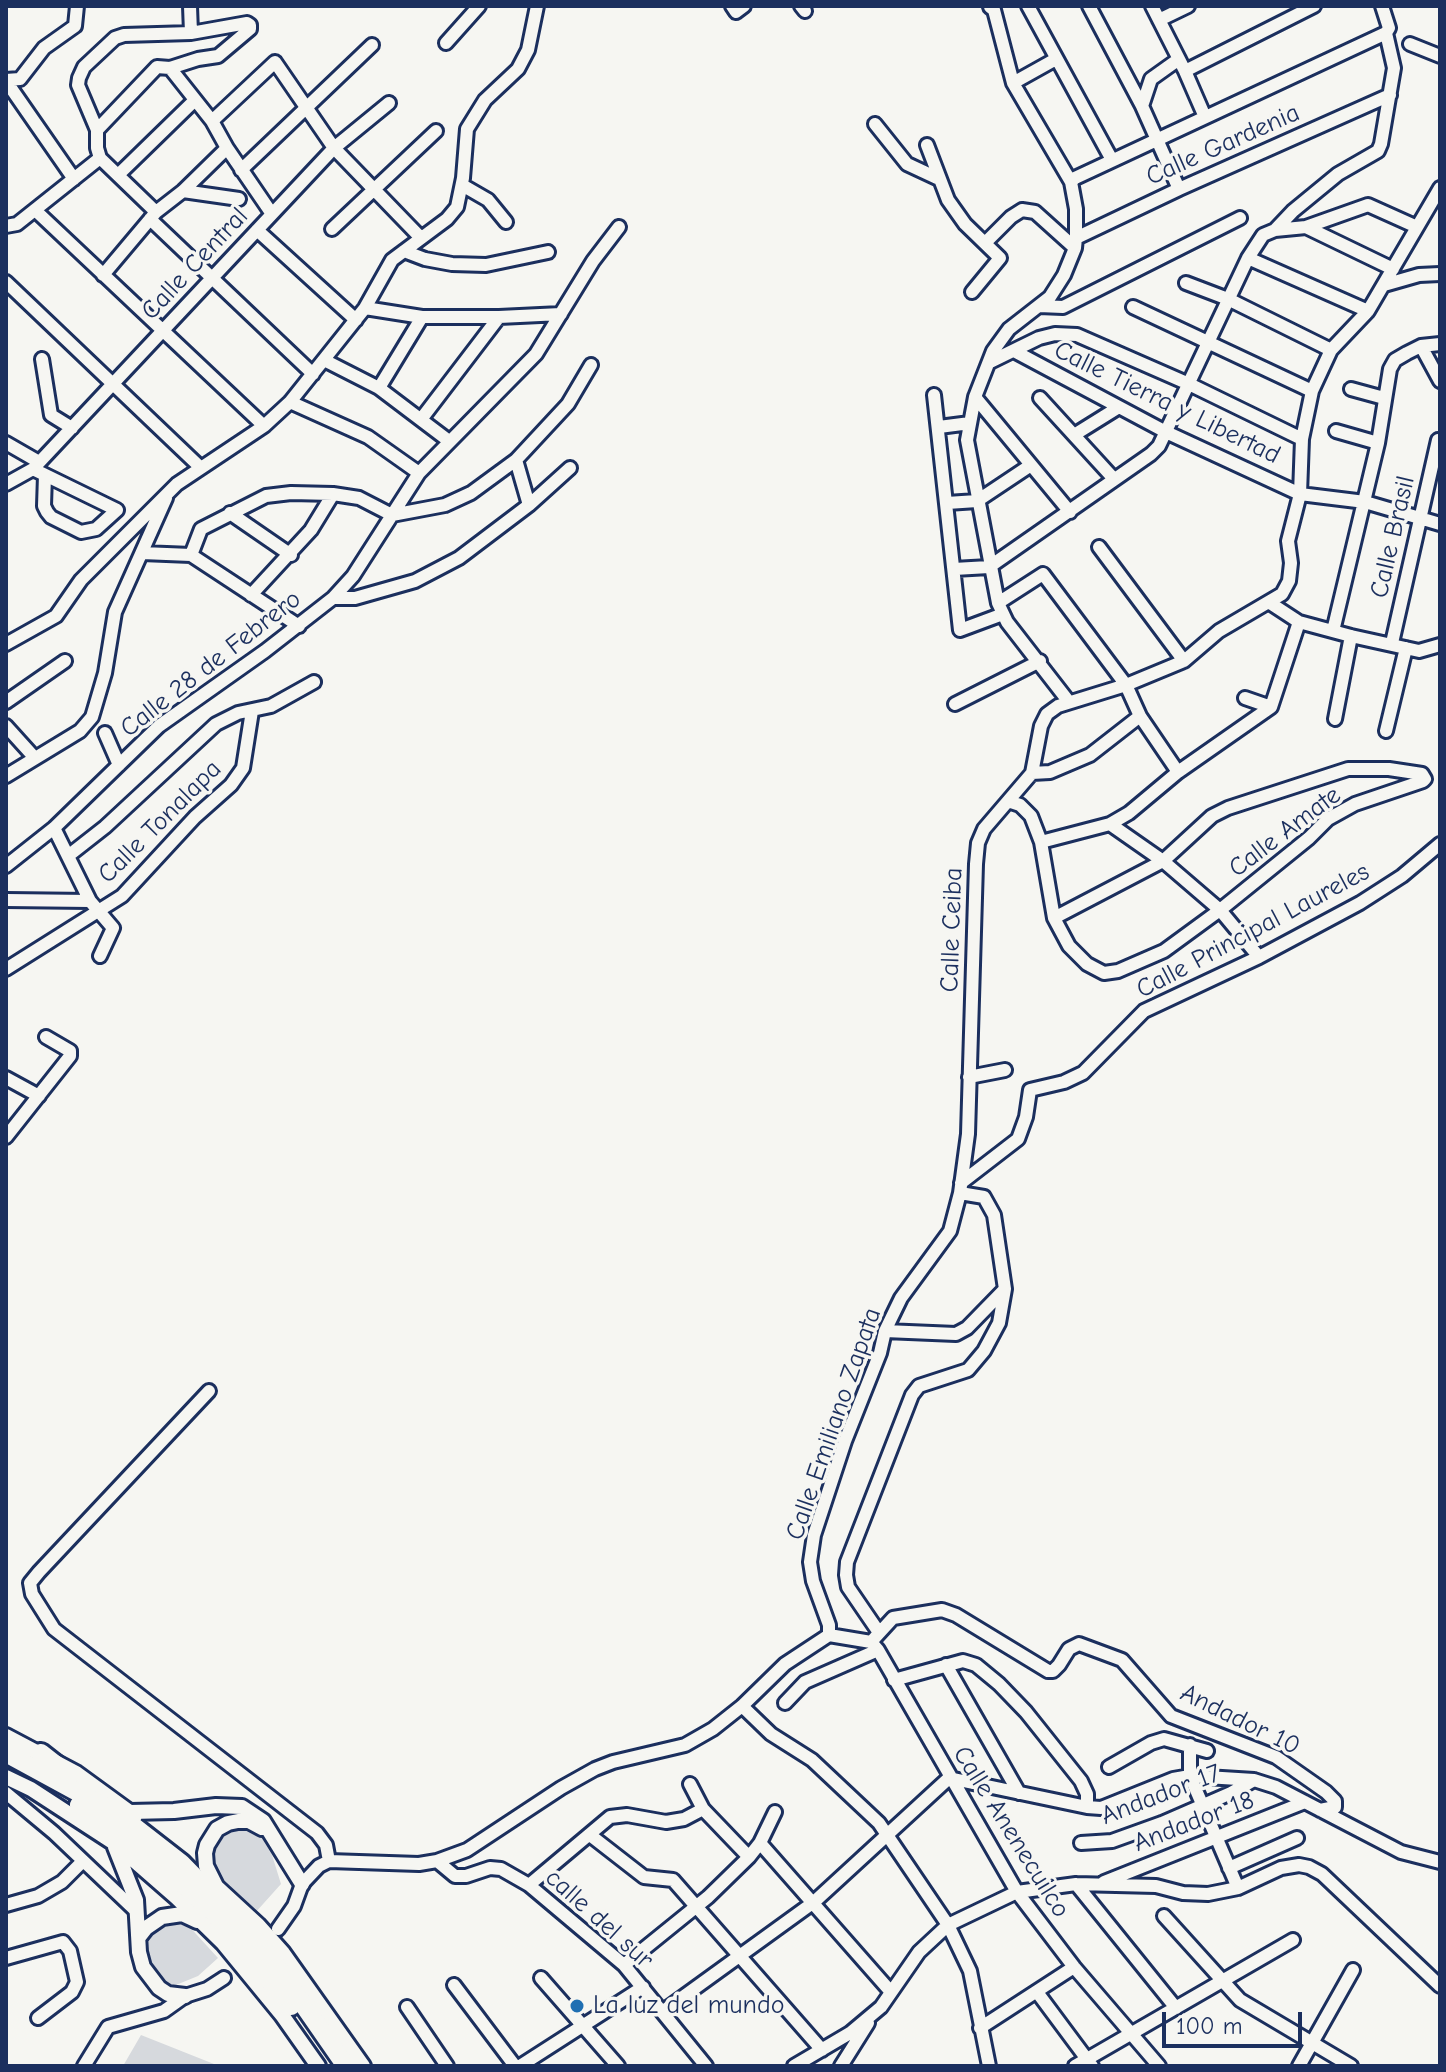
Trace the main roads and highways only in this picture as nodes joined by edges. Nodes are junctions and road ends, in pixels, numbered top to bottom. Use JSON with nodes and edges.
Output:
{"nodes":[{"id":1,"x":6,"y":1736,"type":"edge"},
{"id":2,"x":6,"y":1753,"type":"edge"},
{"id":3,"x":41,"y":1753,"type":"joint"},
{"id":4,"x":6,"y":1766,"type":"edge"},
{"id":5,"x":6,"y":1777,"type":"edge"},
{"id":6,"x":124,"y":1813,"type":"junction"},
{"id":7,"x":273,"y":1834,"type":"junction"},
{"id":8,"x":114,"y":1843,"type":"junction"},
{"id":9,"x":302,"y":1884,"type":"road end"},
{"id":10,"x":216,"y":1886,"type":"junction"},
{"id":11,"x":203,"y":1923,"type":"junction"},
{"id":12,"x":139,"y":1937,"type":"junction"},
{"id":13,"x":185,"y":1996,"type":"road end"},
{"id":14,"x":318,"y":2066,"type":"edge"},
{"id":15,"x":334,"y":2066,"type":"edge"},
{"id":16,"x":346,"y":2066,"type":"edge"},
{"id":17,"x":363,"y":2066,"type":"edge"}],
"edges":[{"from":1,"to":3,"type":"main road"},
{"from":2,"to":6,"type":"highway"},
{"from":3,"to":6,"type":"highway"},
{"from":4,"to":15,"type":"highway"},
{"from":5,"to":8,"type":"main road"},
{"from":6,"to":7,"type":"main road"},
{"from":6,"to":10,"type":"main road"},
{"from":6,"to":16,"type":"highway"},
{"from":7,"to":9,"type":"main road"},
{"from":7,"to":10,"type":"main road"},
{"from":8,"to":11,"type":"main road"},
{"from":8,"to":12,"type":"main road"},
{"from":10,"to":17,"type":"main road"},
{"from":11,"to":12,"type":"main road"},
{"from":11,"to":14,"type":"main road"},
{"from":12,"to":13,"type":"main road"}]}
